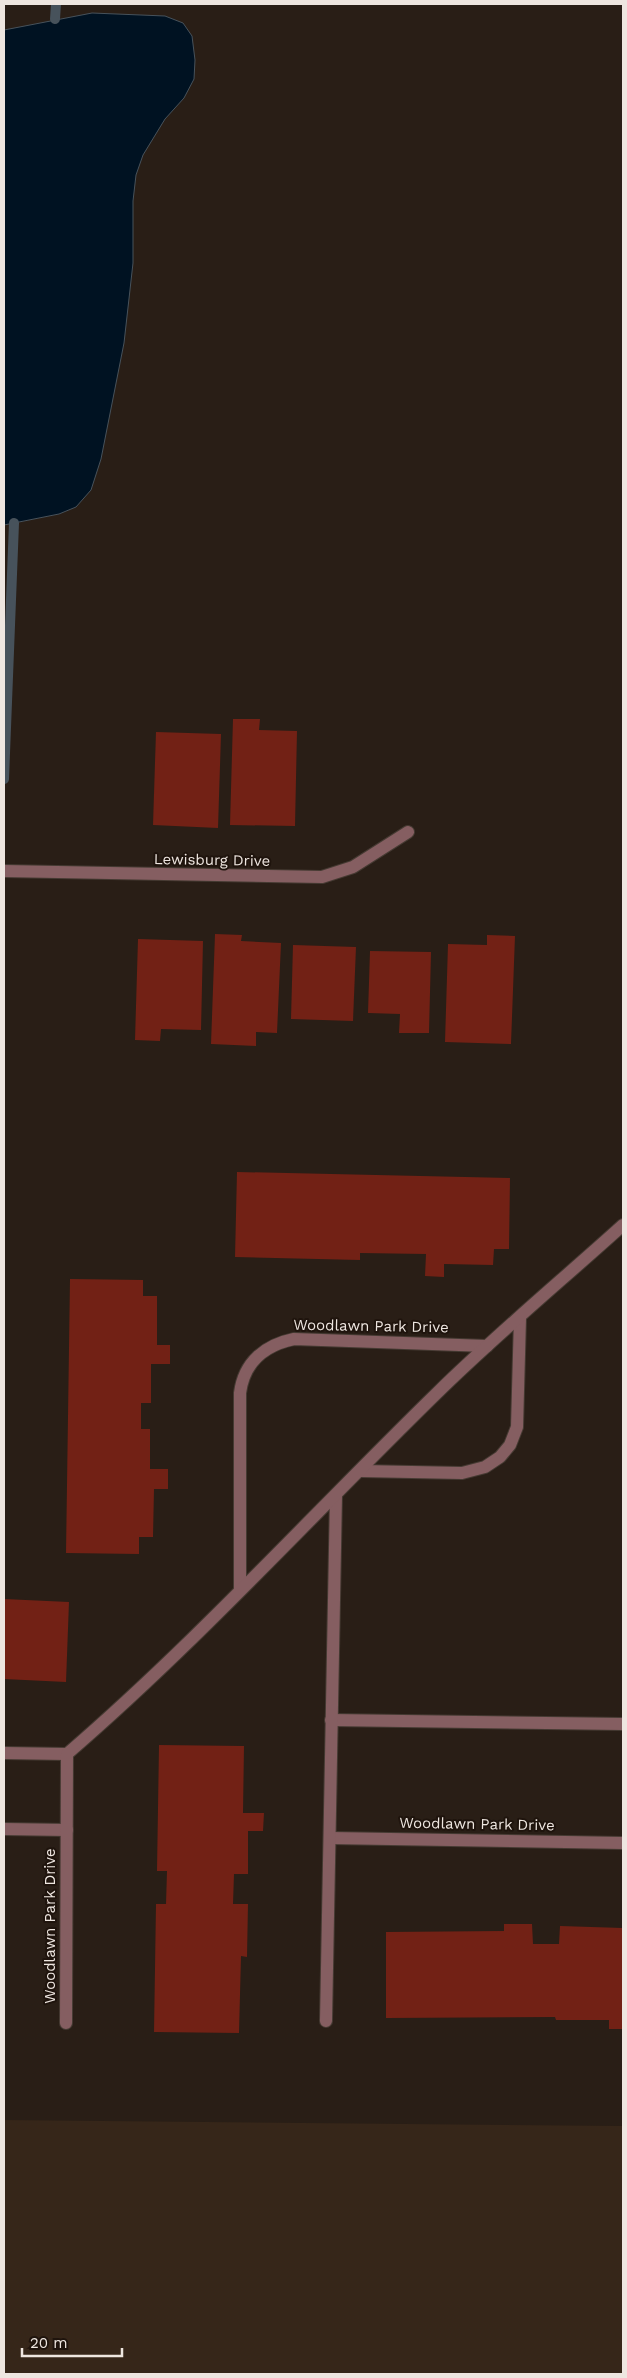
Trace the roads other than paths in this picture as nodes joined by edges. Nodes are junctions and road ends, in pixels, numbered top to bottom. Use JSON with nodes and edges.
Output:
{"nodes":[{"id":1,"x":408,"y":832,"type":"dead end"},
{"id":2,"x":4,"y":871,"type":"edge"},
{"id":3,"x":623,"y":1225,"type":"edge"},
{"id":4,"x":520,"y":1318,"type":"junction"},
{"id":5,"x":487,"y":1346,"type":"junction"},
{"id":6,"x":361,"y":1471,"type":"junction"},
{"id":7,"x":336,"y":1495,"type":"junction"},
{"id":8,"x":240,"y":1590,"type":"junction"},
{"id":9,"x":331,"y":1720,"type":"junction"},
{"id":10,"x":623,"y":1724,"type":"edge"},
{"id":11,"x":4,"y":1753,"type":"edge"},
{"id":12,"x":67,"y":1754,"type":"junction"},
{"id":13,"x":4,"y":1829,"type":"edge"},
{"id":14,"x":67,"y":1830,"type":"junction"},
{"id":15,"x":330,"y":1838,"type":"junction"},
{"id":16,"x":623,"y":1843,"type":"edge"},
{"id":17,"x":66,"y":2022,"type":"dead end"},
{"id":18,"x":326,"y":2022,"type":"dead end"}],
"edges":[{"from":1,"to":2,"type":"street","name":"Lewisburg Drive"},
{"from":3,"to":4,"type":"street"},
{"from":4,"to":5,"type":"street"},
{"from":4,"to":6,"type":"street"},
{"from":5,"to":6,"type":"street"},
{"from":5,"to":8,"type":"street","name":"Woodlawn Park Drive"},
{"from":6,"to":7,"type":"street"},
{"from":7,"to":8,"type":"street"},
{"from":7,"to":9,"type":"street"},
{"from":8,"to":12,"type":"street"},
{"from":9,"to":10,"type":"street"},
{"from":9,"to":15,"type":"street"},
{"from":11,"to":12,"type":"street"},
{"from":12,"to":14,"type":"street","name":"Woodlawn Park Drive"},
{"from":13,"to":14,"type":"street","name":"Woodlawn Park Drive"},
{"from":14,"to":17,"type":"street","name":"Woodlawn Park Drive"},
{"from":15,"to":16,"type":"street","name":"Woodlawn Park Drive"},
{"from":15,"to":18,"type":"street"}]}
